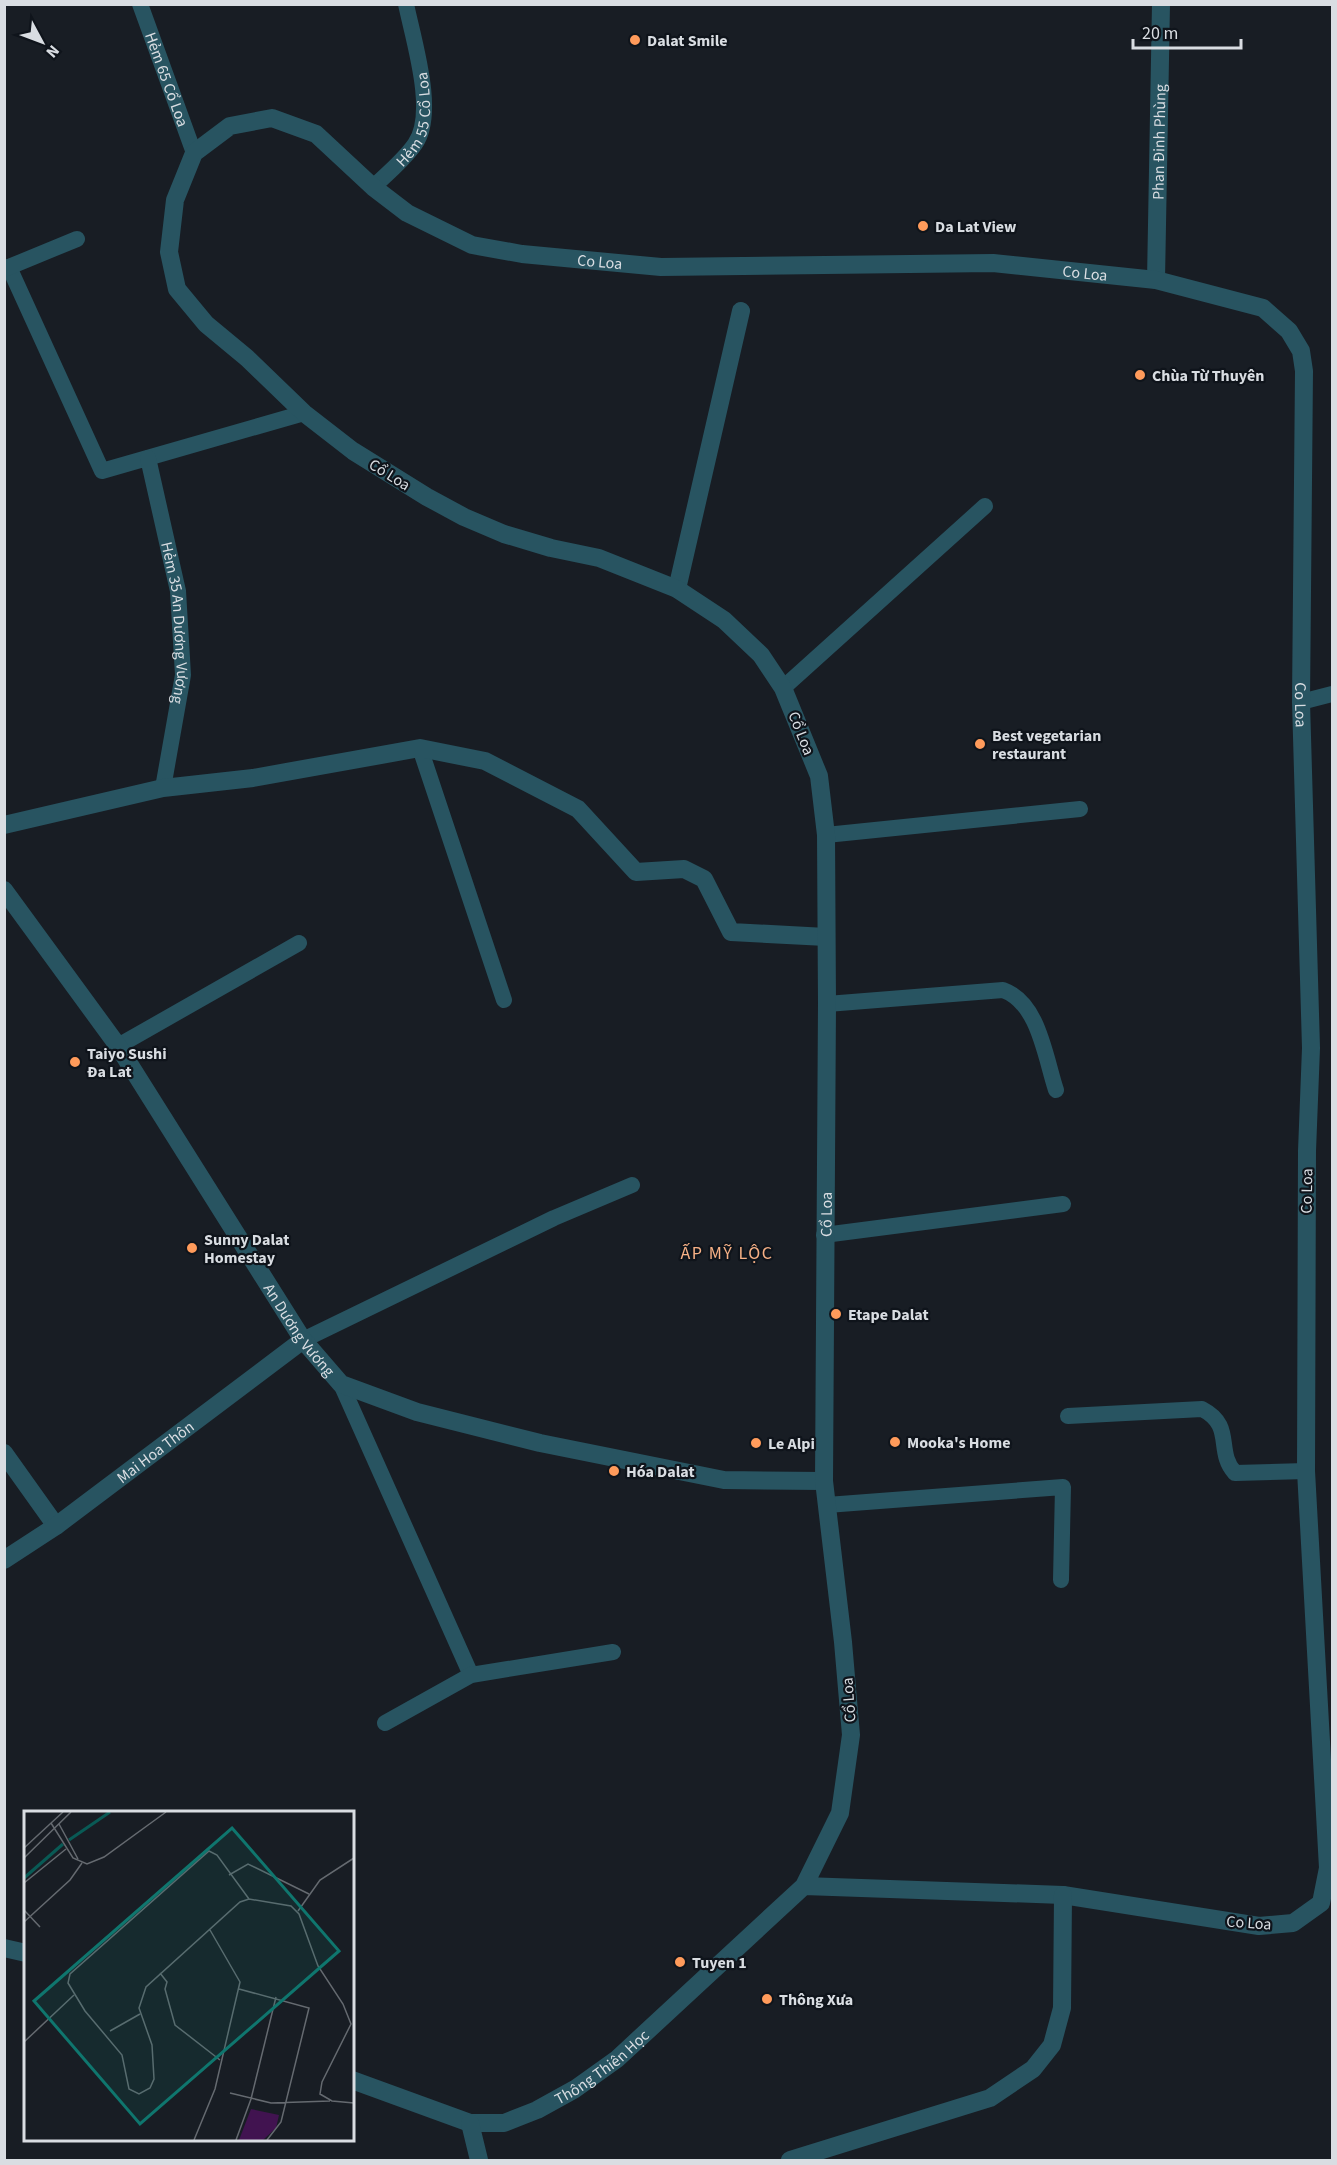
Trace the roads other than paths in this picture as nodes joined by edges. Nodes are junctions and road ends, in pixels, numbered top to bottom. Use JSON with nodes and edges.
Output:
{"nodes":[{"id":1,"x":140,"y":4,"type":"edge"},
{"id":2,"x":406,"y":4,"type":"edge"},
{"id":3,"x":1161,"y":4,"type":"edge"},
{"id":4,"x":194,"y":153,"type":"junction"},
{"id":5,"x":373,"y":187,"type":"junction"},
{"id":6,"x":77,"y":239,"type":"dead end"},
{"id":7,"x":7,"y":268,"type":"edge"},
{"id":8,"x":1156,"y":280,"type":"junction"},
{"id":9,"x":741,"y":311,"type":"dead end"},
{"id":10,"x":304,"y":413,"type":"junction"},
{"id":11,"x":148,"y":458,"type":"junction"},
{"id":12,"x":985,"y":506,"type":"dead end"},
{"id":13,"x":677,"y":589,"type":"junction"},
{"id":14,"x":783,"y":688,"type":"junction"},
{"id":15,"x":1332,"y":694,"type":"edge"},
{"id":16,"x":1301,"y":702,"type":"junction"},
{"id":17,"x":420,"y":748,"type":"junction"},
{"id":18,"x":163,"y":788,"type":"junction"},
{"id":19,"x":1080,"y":809,"type":"dead end"},
{"id":20,"x":4,"y":825,"type":"edge"},
{"id":21,"x":826,"y":834,"type":"junction"},
{"id":22,"x":4,"y":890,"type":"edge"},
{"id":23,"x":826,"y":937,"type":"junction"},
{"id":24,"x":298,"y":943,"type":"dead end"},
{"id":25,"x":504,"y":1000,"type":"dead end"},
{"id":26,"x":828,"y":1004,"type":"junction"},
{"id":27,"x":118,"y":1046,"type":"junction"},
{"id":28,"x":1056,"y":1090,"type":"dead end"},
{"id":29,"x":632,"y":1185,"type":"dead end"},
{"id":30,"x":1063,"y":1204,"type":"dead end"},
{"id":31,"x":824,"y":1235,"type":"junction"},
{"id":32,"x":303,"y":1340,"type":"junction"},
{"id":33,"x":341,"y":1384,"type":"junction"},
{"id":34,"x":1068,"y":1416,"type":"dead end"},
{"id":35,"x":4,"y":1454,"type":"edge"},
{"id":36,"x":1306,"y":1471,"type":"junction"},
{"id":37,"x":824,"y":1481,"type":"junction"},
{"id":38,"x":827,"y":1505,"type":"junction"},
{"id":39,"x":56,"y":1526,"type":"junction"},
{"id":40,"x":4,"y":1560,"type":"edge"},
{"id":41,"x":1061,"y":1580,"type":"dead end"},
{"id":42,"x":613,"y":1652,"type":"dead end"},
{"id":43,"x":471,"y":1675,"type":"junction"},
{"id":44,"x":385,"y":1723,"type":"dead end"},
{"id":45,"x":804,"y":1887,"type":"junction"},
{"id":46,"x":1063,"y":1895,"type":"junction"},
{"id":47,"x":4,"y":1948,"type":"edge"},
{"id":48,"x":24,"y":1953,"type":"edge"},
{"id":49,"x":354,"y":2081,"type":"edge"},
{"id":50,"x":470,"y":2123,"type":"junction"},
{"id":51,"x":479,"y":2160,"type":"edge"},
{"id":52,"x":790,"y":2160,"type":"edge"}],
"edges":[{"from":1,"to":4,"type":"lane","name":"Hẻm 65 Cổ Loa"},
{"from":2,"to":5,"type":"lane","name":"Hẻm 55 Cổ Loa"},
{"from":3,"to":8,"type":"street","name":"Phan Đinh Phùng"},
{"from":4,"to":5,"type":"street","name":"Co Loa"},
{"from":4,"to":10,"type":"street"},
{"from":5,"to":8,"type":"street","name":"Co Loa"},
{"from":6,"to":7,"type":"lane"},
{"from":7,"to":11,"type":"lane"},
{"from":8,"to":16,"type":"street","name":"Co Loa"},
{"from":9,"to":13,"type":"street"},
{"from":10,"to":11,"type":"lane"},
{"from":10,"to":13,"type":"street","name":"Cổ Loa"},
{"from":11,"to":18,"type":"lane","name":"Hẻm 35 An Dương Vương"},
{"from":12,"to":14,"type":"lane"},
{"from":13,"to":14,"type":"street","name":"Cổ Loa"},
{"from":14,"to":21,"type":"street","name":"Cổ Loa"},
{"from":15,"to":16,"type":"lane"},
{"from":16,"to":36,"type":"street","name":"Co Loa"},
{"from":17,"to":18,"type":"street"},
{"from":17,"to":23,"type":"street"},
{"from":17,"to":25,"type":"lane"},
{"from":18,"to":20,"type":"street"},
{"from":19,"to":21,"type":"lane"},
{"from":21,"to":23,"type":"street","name":"Cổ Loa"},
{"from":22,"to":27,"type":"street","name":"An Dương Vương"},
{"from":23,"to":26,"type":"street","name":"Cổ Loa"},
{"from":24,"to":27,"type":"lane"},
{"from":26,"to":28,"type":"lane"},
{"from":26,"to":31,"type":"street","name":"Cổ Loa"},
{"from":27,"to":32,"type":"street","name":"An Dương Vương"},
{"from":29,"to":32,"type":"lane"},
{"from":30,"to":31,"type":"lane"},
{"from":31,"to":37,"type":"street","name":"Cổ Loa"},
{"from":32,"to":33,"type":"street","name":"An Dương Vương"},
{"from":32,"to":39,"type":"street","name":"Mai Hoa Thôn"},
{"from":33,"to":37,"type":"street","name":"An Dương Vương"},
{"from":33,"to":43,"type":"lane"},
{"from":34,"to":36,"type":"lane"},
{"from":35,"to":39,"type":"street"},
{"from":36,"to":46,"type":"street","name":"Co Loa"},
{"from":37,"to":38,"type":"street","name":"Cổ Loa"},
{"from":38,"to":41,"type":"lane"},
{"from":38,"to":45,"type":"street","name":"Cổ Loa"},
{"from":39,"to":40,"type":"street","name":"Mai Hoa Thôn"},
{"from":42,"to":43,"type":"lane"},
{"from":43,"to":44,"type":"lane"},
{"from":45,"to":46,"type":"street","name":"Co Loa"},
{"from":45,"to":50,"type":"street","name":"Thông Thiên Học"},
{"from":46,"to":52,"type":"street"},
{"from":47,"to":48,"type":"street"},
{"from":49,"to":50,"type":"street","name":"Thông Thiên Học"},
{"from":50,"to":51,"type":"street"}]}
